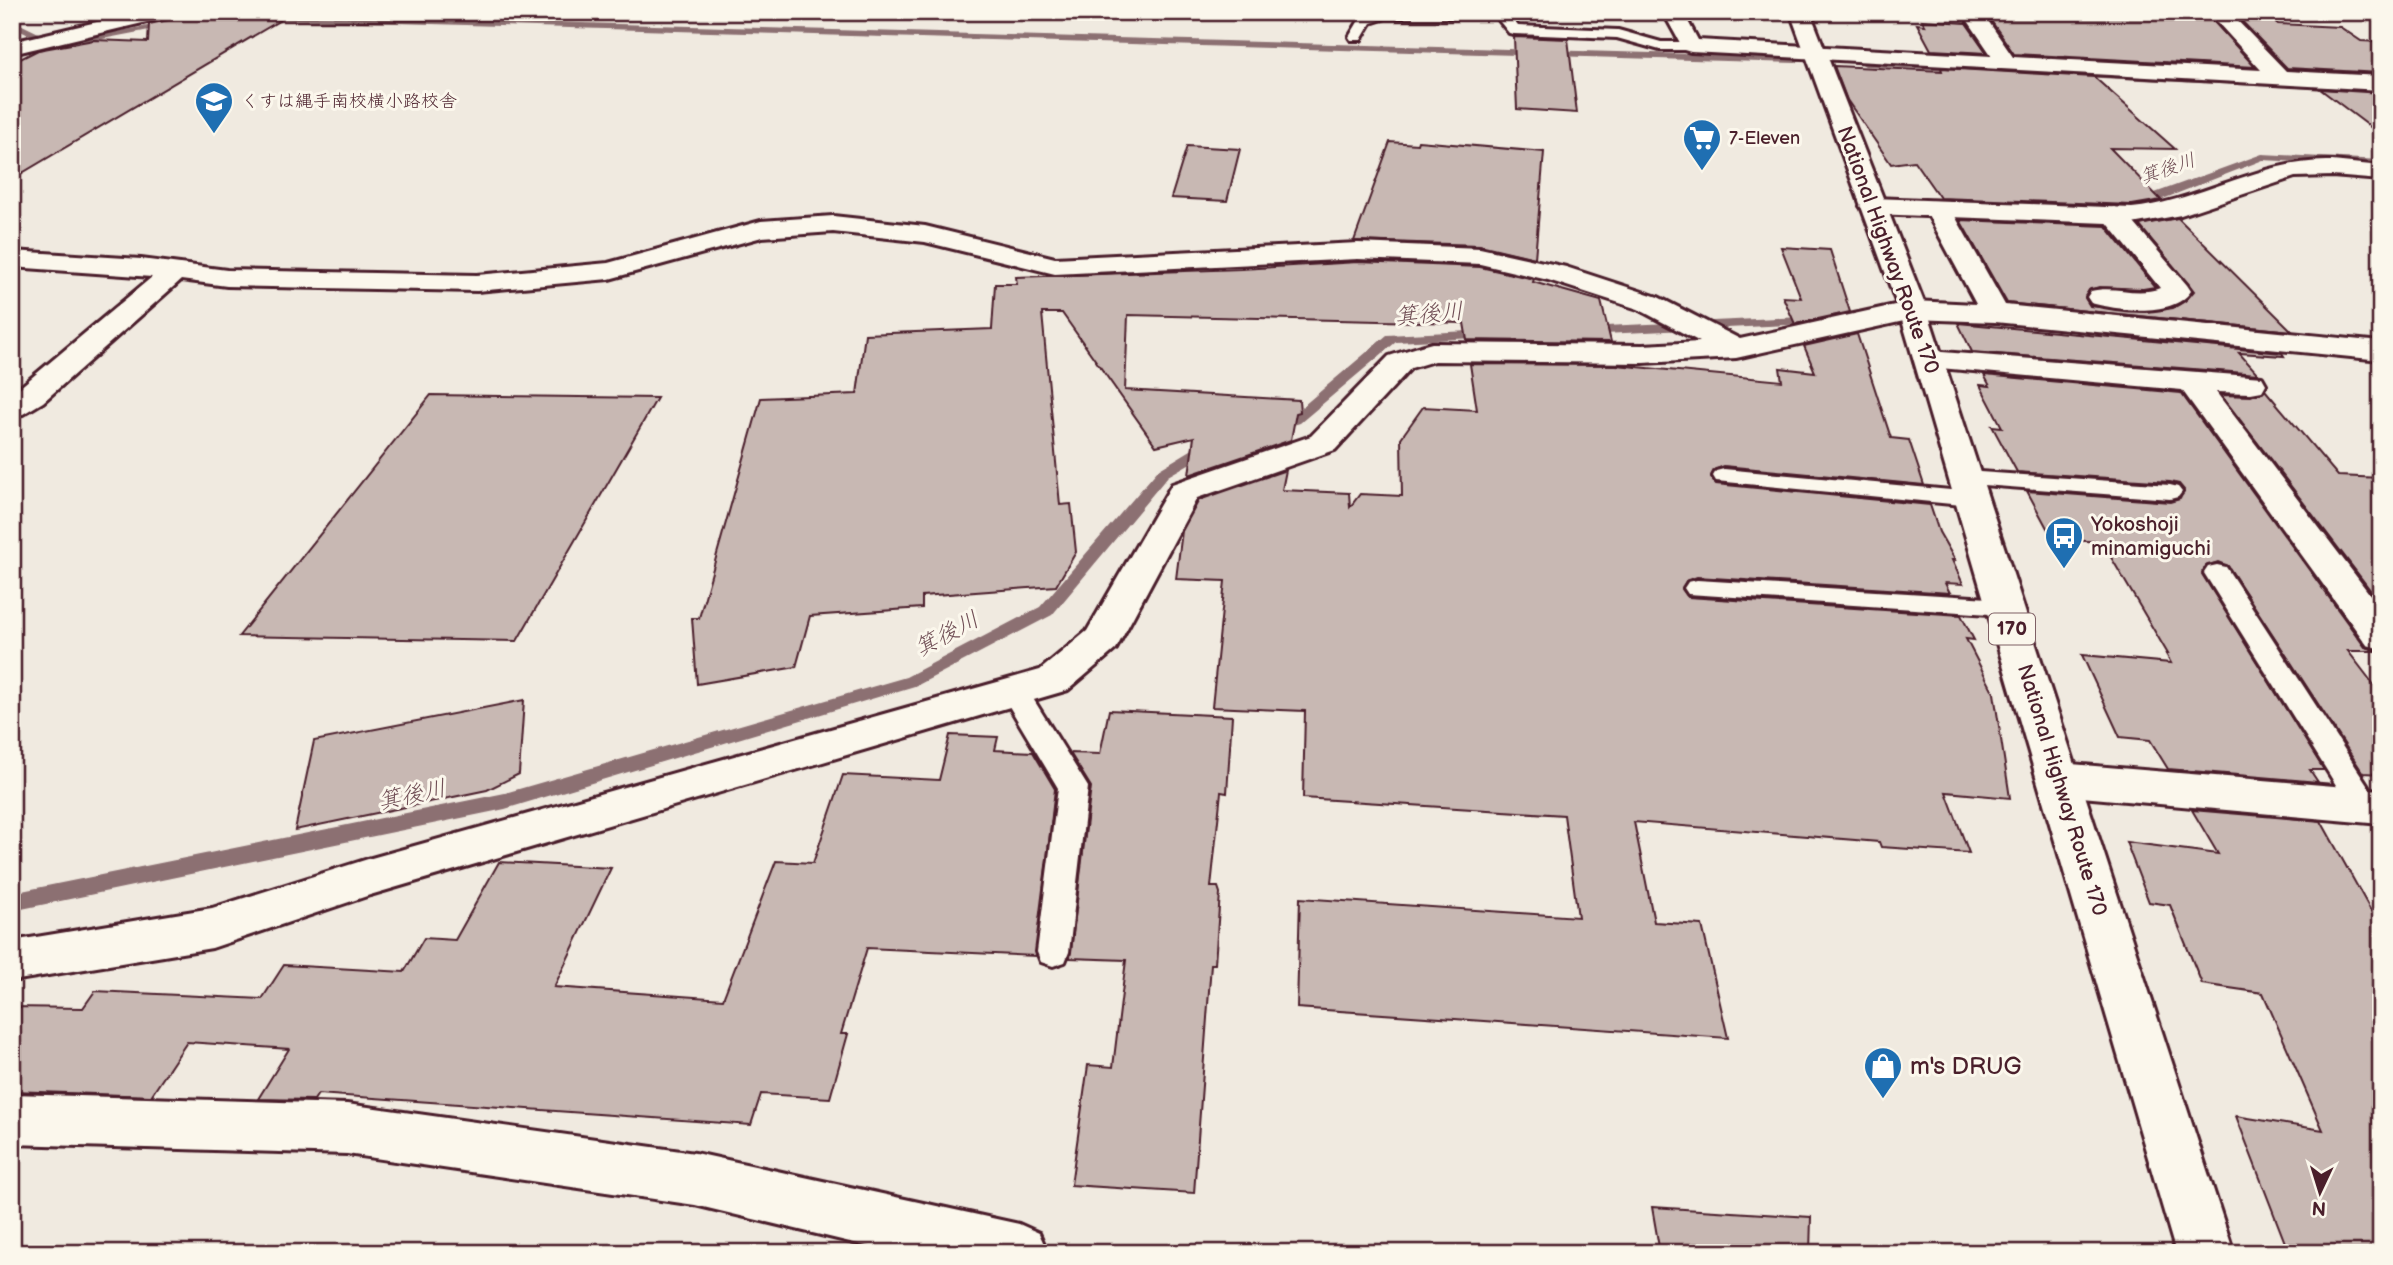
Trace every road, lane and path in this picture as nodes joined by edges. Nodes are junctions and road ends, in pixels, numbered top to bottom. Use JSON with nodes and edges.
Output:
{"nodes":[{"id":1,"x":165,"y":12,"type":"edge"},
{"id":2,"x":1673,"y":12,"type":"edge"},
{"id":3,"x":1800,"y":12,"type":"edge"},
{"id":4,"x":1972,"y":12,"type":"edge"},
{"id":5,"x":2218,"y":12,"type":"edge"},
{"id":6,"x":1499,"y":13,"type":"edge"},
{"id":7,"x":1356,"y":37,"type":"dead end"},
{"id":8,"x":1691,"y":46,"type":"junction"},
{"id":9,"x":12,"y":48,"type":"edge"},
{"id":10,"x":1814,"y":52,"type":"junction"},
{"id":11,"x":2007,"y":63,"type":"junction"},
{"id":12,"x":2280,"y":78,"type":"junction"},
{"id":13,"x":2381,"y":83,"type":"edge"},
{"id":14,"x":2381,"y":173,"type":"edge"},
{"id":15,"x":1873,"y":206,"type":"junction"},
{"id":16,"x":1938,"y":209,"type":"junction"},
{"id":17,"x":2114,"y":215,"type":"junction"},
{"id":18,"x":12,"y":259,"type":"edge"},
{"id":19,"x":176,"y":271,"type":"junction"},
{"id":20,"x":2072,"y":294,"type":"dead end"},
{"id":21,"x":1993,"y":295,"type":"junction"},
{"id":22,"x":1913,"y":310,"type":"junction"},
{"id":23,"x":1736,"y":349,"type":"junction"},
{"id":24,"x":2381,"y":351,"type":"edge"},
{"id":25,"x":1929,"y":360,"type":"junction"},
{"id":26,"x":2192,"y":382,"type":"junction"},
{"id":27,"x":2251,"y":384,"type":"dead end"},
{"id":28,"x":12,"y":407,"type":"edge"},
{"id":29,"x":1724,"y":475,"type":"dead end"},
{"id":30,"x":1969,"y":488,"type":"junction"},
{"id":31,"x":2170,"y":492,"type":"dead end"},
{"id":32,"x":2217,"y":573,"type":"dead end"},
{"id":33,"x":1696,"y":588,"type":"dead end"},
{"id":34,"x":2005,"y":607,"type":"junction"},
{"id":35,"x":2381,"y":636,"type":"edge"},
{"id":36,"x":1014,"y":691,"type":"junction"},
{"id":37,"x":2059,"y":779,"type":"junction"},
{"id":38,"x":2373,"y":807,"type":"edge"},
{"id":39,"x":1054,"y":953,"type":"dead end"},
{"id":40,"x":12,"y":961,"type":"edge"},
{"id":41,"x":12,"y":1119,"type":"edge"},
{"id":42,"x":1019,"y":1253,"type":"edge"},
{"id":43,"x":2205,"y":1253,"type":"edge"}],
"edges":[{"from":1,"to":9,"type":"main road"},
{"from":2,"to":8,"type":"main road"},
{"from":3,"to":10,"type":"main road","name":"National Highway Route 170","number":"170"},
{"from":4,"to":11,"type":"main road"},
{"from":5,"to":12,"type":"main road"},
{"from":6,"to":7,"type":"lane"},
{"from":6,"to":8,"type":"lane"},
{"from":8,"to":10,"type":"main road"},
{"from":10,"to":11,"type":"main road"},
{"from":10,"to":15,"type":"main road","name":"National Highway Route 170","number":"170"},
{"from":11,"to":12,"type":"main road"},
{"from":12,"to":13,"type":"main road"},
{"from":14,"to":17,"type":"main road"},
{"from":15,"to":16,"type":"main road"},
{"from":15,"to":22,"type":"main road","name":"National Highway Route 170","number":"170"},
{"from":16,"to":17,"type":"main road"},
{"from":16,"to":21,"type":"main road"},
{"from":17,"to":20,"type":"main road"},
{"from":18,"to":19,"type":"main road"},
{"from":19,"to":23,"type":"main road"},
{"from":19,"to":28,"type":"main road"},
{"from":21,"to":22,"type":"main road"},
{"from":21,"to":24,"type":"main road"},
{"from":22,"to":23,"type":"main road"},
{"from":22,"to":25,"type":"main road","name":"National Highway Route 170","number":"170"},
{"from":23,"to":36,"type":"main road"},
{"from":25,"to":26,"type":"main road"},
{"from":25,"to":30,"type":"main road","name":"National Highway Route 170","number":"170"},
{"from":26,"to":27,"type":"main road"},
{"from":26,"to":35,"type":"main road"},
{"from":29,"to":30,"type":"lane"},
{"from":30,"to":31,"type":"lane"},
{"from":30,"to":34,"type":"main road","name":"National Highway Route 170","number":"170"},
{"from":32,"to":38,"type":"lane"},
{"from":33,"to":34,"type":"lane"},
{"from":34,"to":37,"type":"main road","name":"National Highway Route 170","number":"170"},
{"from":36,"to":39,"type":"lane"},
{"from":36,"to":40,"type":"main road"},
{"from":37,"to":38,"type":"main road"},
{"from":37,"to":43,"type":"main road","name":"National Highway Route 170","number":"170"},
{"from":41,"to":42,"type":"main road"}]}
